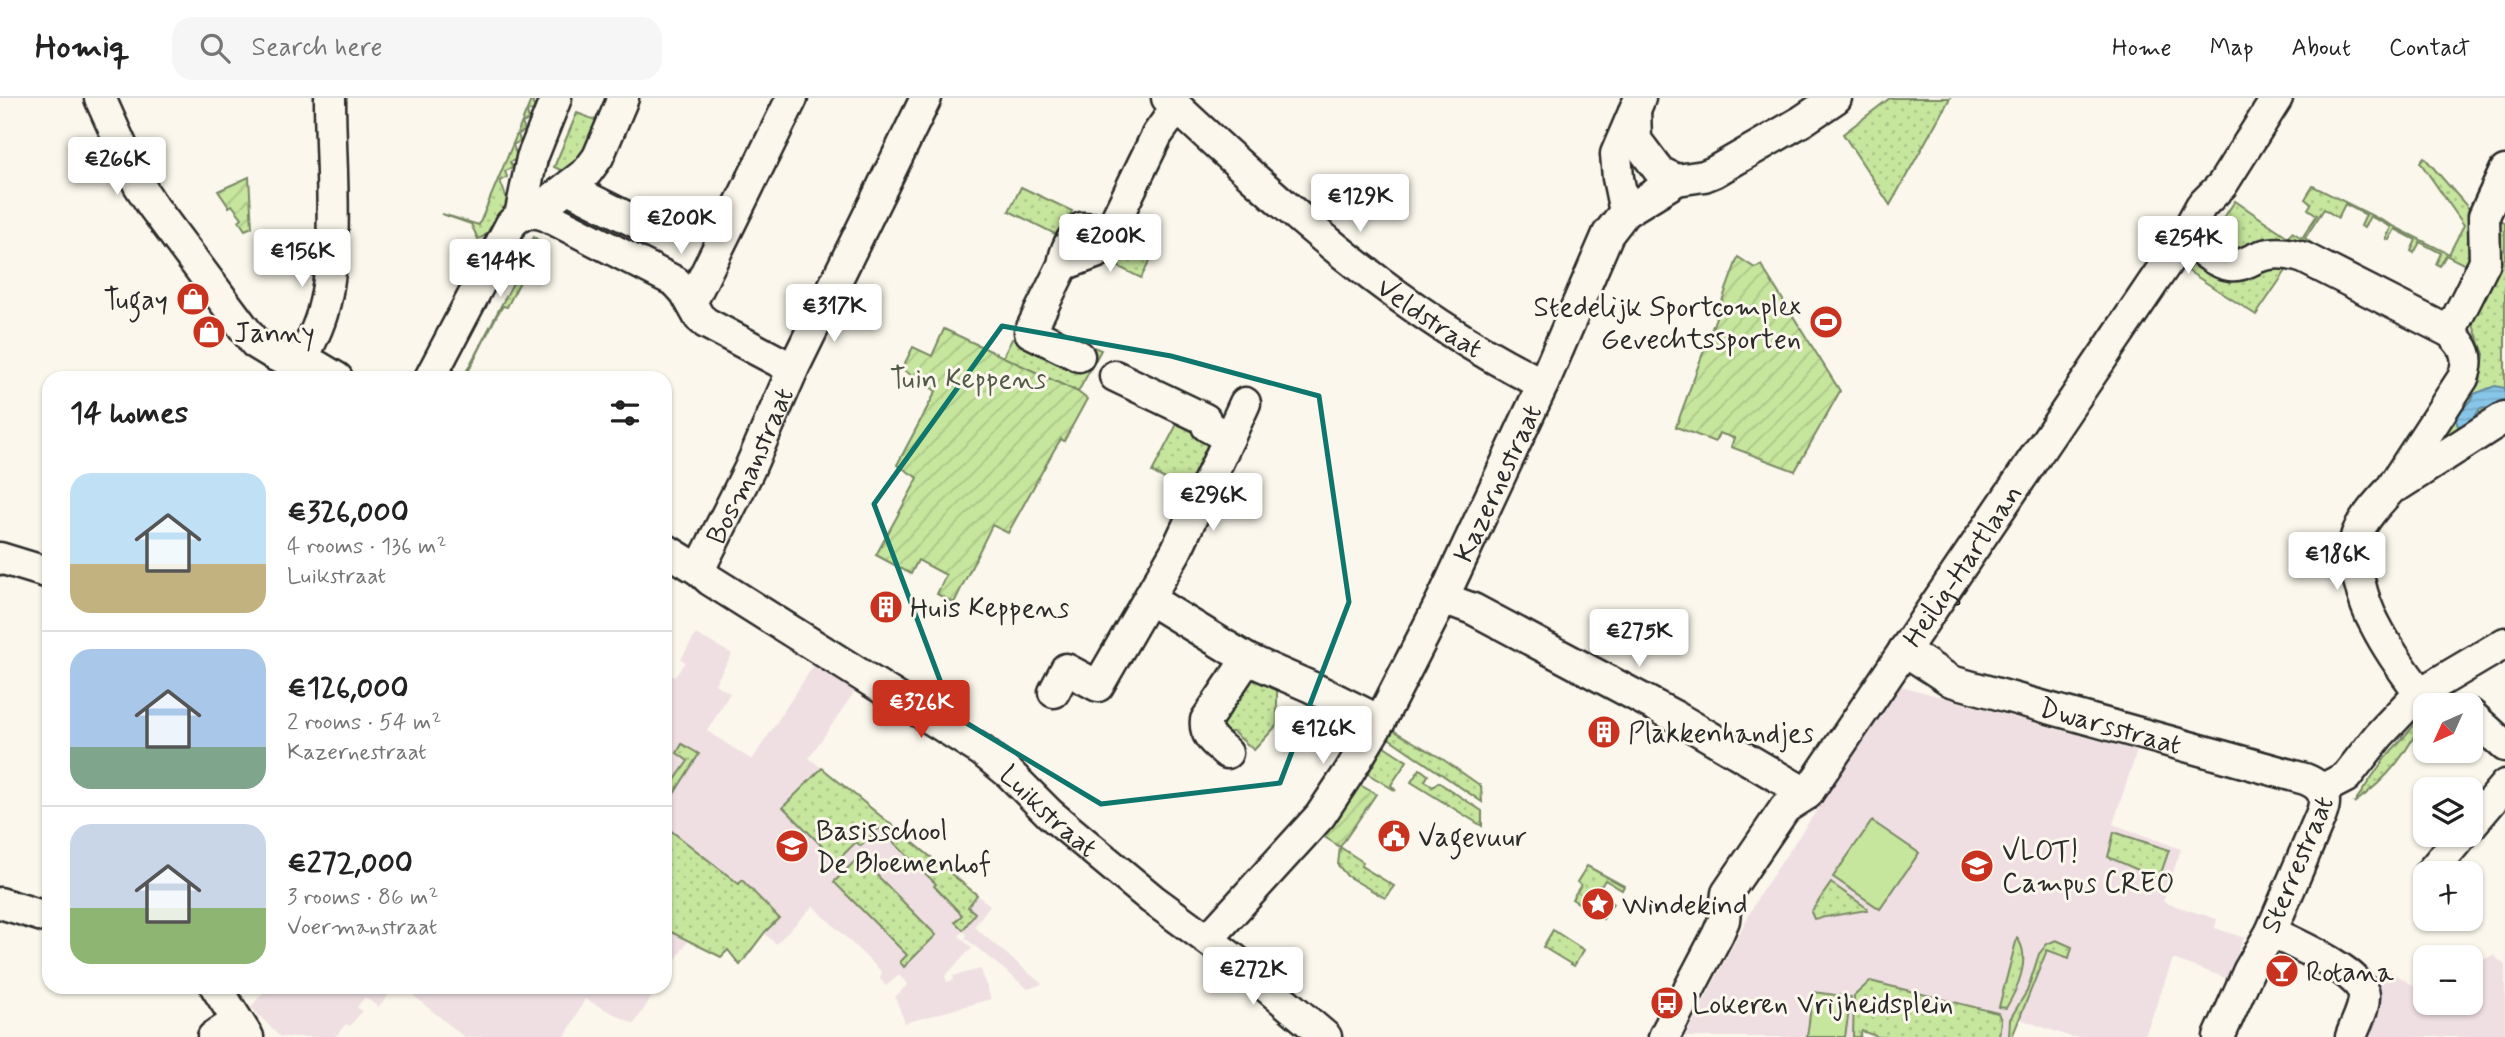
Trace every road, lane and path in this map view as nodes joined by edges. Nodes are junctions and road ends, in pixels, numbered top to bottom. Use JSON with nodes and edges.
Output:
{"nodes":[{"id":1,"x":100,"y":98,"type":"edge"},
{"id":2,"x":330,"y":98,"type":"edge"},
{"id":3,"x":556,"y":98,"type":"edge"},
{"id":4,"x":624,"y":98,"type":"edge"},
{"id":5,"x":792,"y":98,"type":"edge"},
{"id":6,"x":926,"y":98,"type":"edge"},
{"id":7,"x":1836,"y":98,"type":"edge"},
{"id":8,"x":2267,"y":101,"type":"edge"},
{"id":9,"x":1630,"y":102,"type":"edge"},
{"id":10,"x":1174,"y":104,"type":"edge"},
{"id":11,"x":2505,"y":171,"type":"edge"},
{"id":12,"x":1677,"y":180,"type":"junction"},
{"id":13,"x":568,"y":188,"type":"junction"},
{"id":14,"x":1625,"y":212,"type":"junction"},
{"id":15,"x":527,"y":214,"type":"junction"},
{"id":16,"x":636,"y":222,"type":"dead end"},
{"id":17,"x":2184,"y":237,"type":"junction"},
{"id":18,"x":692,"y":302,"type":"junction"},
{"id":19,"x":2450,"y":332,"type":"junction"},
{"id":20,"x":1079,"y":356,"type":"dead end"},
{"id":21,"x":793,"y":369,"type":"junction"},
{"id":22,"x":296,"y":370,"type":"edge"},
{"id":23,"x":325,"y":371,"type":"edge"},
{"id":24,"x":434,"y":371,"type":"edge"},
{"id":25,"x":1115,"y":376,"type":"dead end"},
{"id":26,"x":1543,"y":384,"type":"junction"},
{"id":27,"x":1245,"y":403,"type":"dead end"},
{"id":28,"x":2505,"y":417,"type":"edge"},
{"id":29,"x":1229,"y":438,"type":"junction"},
{"id":30,"x":2439,"y":444,"type":"junction"},
{"id":31,"x":672,"y":553,"type":"edge"},
{"id":32,"x":0,"y":558,"type":"edge"},
{"id":33,"x":699,"y":570,"type":"junction"},
{"id":34,"x":42,"y":571,"type":"edge"},
{"id":35,"x":1443,"y":597,"type":"junction"},
{"id":36,"x":1149,"y":599,"type":"junction"},
{"id":37,"x":2505,"y":643,"type":"edge"},
{"id":38,"x":1904,"y":650,"type":"junction"},
{"id":39,"x":1247,"y":659,"type":"junction"},
{"id":40,"x":1060,"y":680,"type":"dead end"},
{"id":41,"x":2432,"y":686,"type":"junction"},
{"id":42,"x":2443,"y":693,"type":"edge"},
{"id":43,"x":1380,"y":721,"type":"junction"},
{"id":44,"x":2483,"y":726,"type":"edge"},
{"id":45,"x":2505,"y":746,"type":"edge"},
{"id":46,"x":1227,"y":753,"type":"dead end"},
{"id":47,"x":2505,"y":785,"type":"edge"},
{"id":48,"x":2321,"y":790,"type":"junction"},
{"id":49,"x":1807,"y":794,"type":"junction"},
{"id":50,"x":2483,"y":811,"type":"edge"},
{"id":51,"x":2452,"y":847,"type":"edge"},
{"id":52,"x":2440,"y":861,"type":"edge"},
{"id":53,"x":0,"y":902,"type":"edge"},
{"id":54,"x":42,"y":916,"type":"edge"},
{"id":55,"x":2271,"y":932,"type":"junction"},
{"id":56,"x":1208,"y":939,"type":"junction"},
{"id":57,"x":219,"y":994,"type":"edge"},
{"id":58,"x":233,"y":1032,"type":"edge"},
{"id":59,"x":1326,"y":1037,"type":"edge"},
{"id":60,"x":1664,"y":1037,"type":"edge"},
{"id":61,"x":2219,"y":1037,"type":"edge"},
{"id":62,"x":2351,"y":1037,"type":"edge"}],
"edges":[{"from":1,"to":22,"type":"street"},
{"from":2,"to":22,"type":"street"},
{"from":3,"to":15,"type":"street"},
{"from":4,"to":13,"type":"street"},
{"from":5,"to":18,"type":"street"},
{"from":6,"to":21,"type":"street","name":"Bosmanstraat"},
{"from":7,"to":12,"type":"street","name":"Kazernestraat"},
{"from":8,"to":17,"type":"street","name":"Heilig-Hartlaan"},
{"from":9,"to":12,"type":"street"},
{"from":9,"to":14,"type":"street"},
{"from":10,"to":20,"type":"street"},
{"from":10,"to":26,"type":"street","name":"Veldstraat"},
{"from":11,"to":19,"type":"street"},
{"from":12,"to":14,"type":"street","name":"Kazernestraat"},
{"from":13,"to":15,"type":"street"},
{"from":13,"to":16,"type":"street"},
{"from":14,"to":26,"type":"street","name":"Kazernestraat"},
{"from":15,"to":18,"type":"street"},
{"from":15,"to":24,"type":"street"},
{"from":17,"to":19,"type":"street"},
{"from":17,"to":38,"type":"street","name":"Heilig-Hartlaan"},
{"from":18,"to":21,"type":"street"},
{"from":19,"to":30,"type":"street"},
{"from":21,"to":33,"type":"street","name":"Bosmanstraat"},
{"from":22,"to":23,"type":"street"},
{"from":25,"to":29,"type":"street"},
{"from":26,"to":35,"type":"street","name":"Kazernestraat"},
{"from":27,"to":29,"type":"street"},
{"from":28,"to":30,"type":"street"},
{"from":29,"to":36,"type":"street"},
{"from":30,"to":41,"type":"street"},
{"from":31,"to":33,"type":"street","name":"Luikstraat"},
{"from":32,"to":34,"type":"street"},
{"from":33,"to":56,"type":"street","name":"Luikstraat"},
{"from":35,"to":43,"type":"street","name":"Kazernestraat"},
{"from":35,"to":49,"type":"street"},
{"from":36,"to":39,"type":"street"},
{"from":36,"to":40,"type":"street"},
{"from":37,"to":41,"type":"street","name":"Sterrestraat"},
{"from":38,"to":48,"type":"street","name":"Dwarsstraat"},
{"from":38,"to":49,"type":"street","name":"Heilig-Hartlaan"},
{"from":39,"to":43,"type":"street"},
{"from":39,"to":46,"type":"street"},
{"from":41,"to":42,"type":"street"},
{"from":41,"to":48,"type":"street","name":"Sterrestraat"},
{"from":43,"to":56,"type":"street","name":"Kazernestraat"},
{"from":44,"to":45,"type":"street"},
{"from":47,"to":50,"type":"street"},
{"from":48,"to":55,"type":"street","name":"Sterrestraat"},
{"from":49,"to":60,"type":"street","name":"Heilig-Hartlaan"},
{"from":51,"to":52,"type":"street"},
{"from":53,"to":54,"type":"street"},
{"from":55,"to":61,"type":"street","name":"Sterrestraat"},
{"from":55,"to":62,"type":"street"},
{"from":56,"to":59,"type":"street","name":"Luikstraat"},
{"from":57,"to":58,"type":"street"}]}
